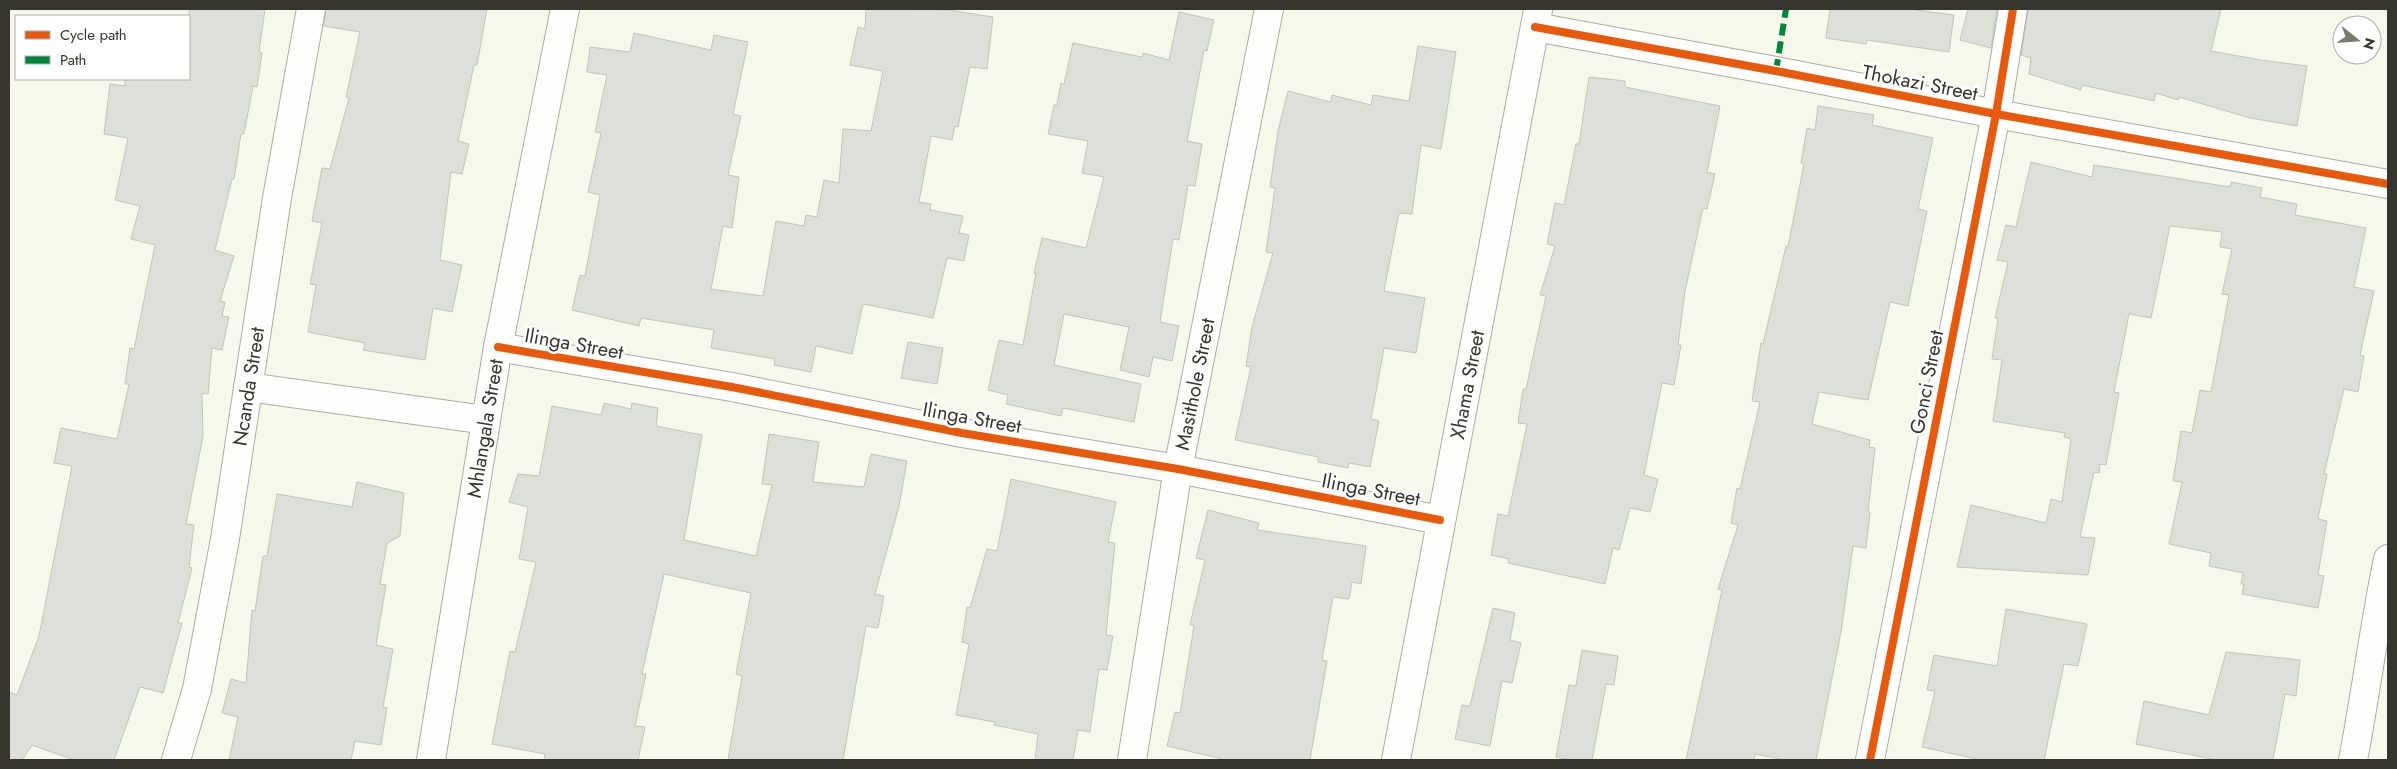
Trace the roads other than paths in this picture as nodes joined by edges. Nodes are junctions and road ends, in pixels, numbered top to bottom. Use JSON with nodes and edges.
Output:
{"nodes":[{"id":1,"x":311,"y":9,"type":"edge"},
{"id":2,"x":566,"y":9,"type":"edge"},
{"id":3,"x":1269,"y":9,"type":"edge"},
{"id":4,"x":2013,"y":9,"type":"edge"},
{"id":5,"x":1537,"y":18,"type":"edge"},
{"id":6,"x":1996,"y":114,"type":"junction"},
{"id":7,"x":2388,"y":184,"type":"edge"},
{"id":8,"x":498,"y":347,"type":"junction"},
{"id":9,"x":248,"y":387,"type":"junction"},
{"id":10,"x":486,"y":420,"type":"junction"},
{"id":11,"x":1178,"y":470,"type":"junction"},
{"id":12,"x":1440,"y":520,"type":"junction"},
{"id":13,"x":2388,"y":559,"type":"edge"},
{"id":14,"x":176,"y":760,"type":"edge"},
{"id":15,"x":431,"y":760,"type":"edge"},
{"id":16,"x":1132,"y":760,"type":"edge"},
{"id":17,"x":1396,"y":760,"type":"edge"},
{"id":18,"x":1870,"y":760,"type":"edge"},
{"id":19,"x":2353,"y":760,"type":"edge"}],
"edges":[{"from":1,"to":9,"type":"street","name":"Ncanda Street"},
{"from":2,"to":8,"type":"street","name":"Mhlangala Street"},
{"from":3,"to":11,"type":"street","name":"Masithole Street"},
{"from":4,"to":6,"type":"street","name":"Gonci Street"},
{"from":5,"to":6,"type":"street","name":"Thokazi Street"},
{"from":5,"to":12,"type":"street","name":"Xhama Street"},
{"from":6,"to":7,"type":"street","name":"Thokazi Street"},
{"from":6,"to":18,"type":"street","name":"Gonci Street"},
{"from":8,"to":10,"type":"street","name":"Mhlangala Street"},
{"from":8,"to":11,"type":"street","name":"Ilinga Street"},
{"from":9,"to":10,"type":"street"},
{"from":9,"to":14,"type":"street","name":"Ncanda Street"},
{"from":10,"to":15,"type":"street","name":"Mhlangala Street"},
{"from":11,"to":12,"type":"street","name":"Ilinga Street"},
{"from":11,"to":16,"type":"street","name":"Masithole Street"},
{"from":12,"to":17,"type":"street","name":"Xhama Street"},
{"from":13,"to":19,"type":"street"}]}
